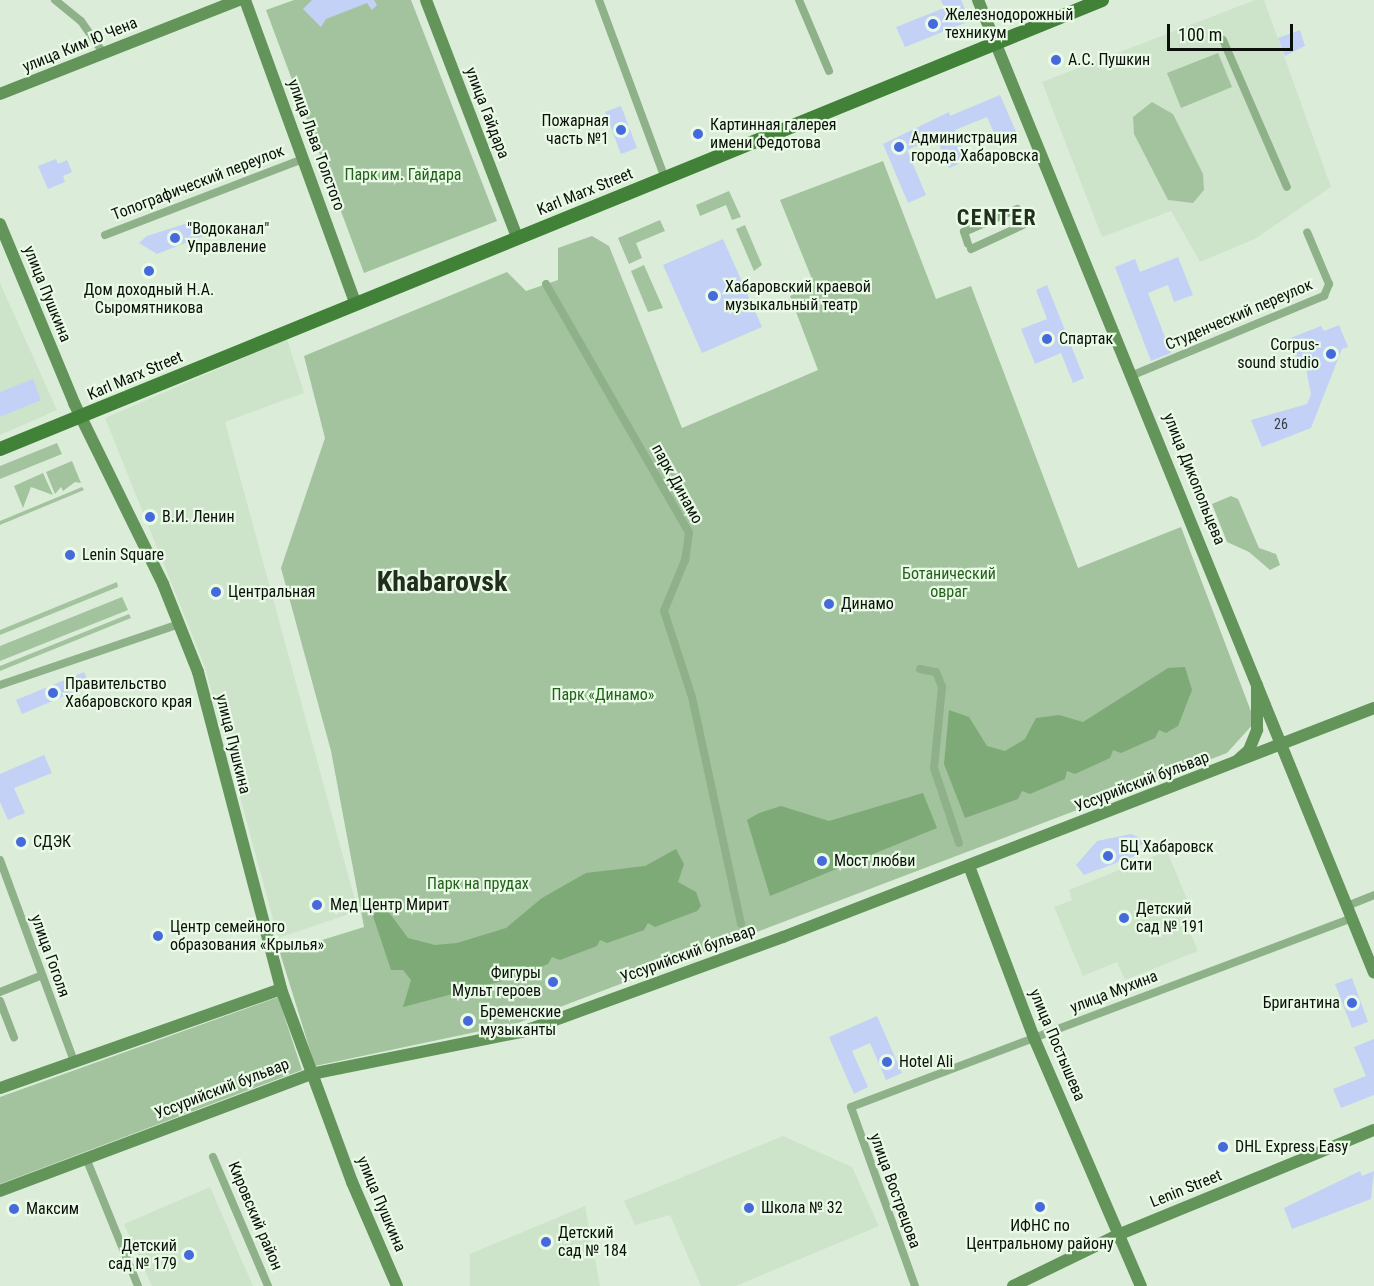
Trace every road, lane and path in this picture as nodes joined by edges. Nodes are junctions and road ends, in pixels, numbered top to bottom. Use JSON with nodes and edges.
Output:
{"nodes":[{"id":1,"x":55,"y":0,"type":"edge"},
{"id":2,"x":239,"y":0,"type":"edge"},
{"id":3,"x":245,"y":0,"type":"edge"},
{"id":4,"x":426,"y":0,"type":"edge"},
{"id":5,"x":599,"y":0,"type":"edge"},
{"id":6,"x":799,"y":0,"type":"edge"},
{"id":7,"x":978,"y":0,"type":"edge"},
{"id":8,"x":1102,"y":0,"type":"edge"},
{"id":9,"x":1223,"y":40,"type":"dead end"},
{"id":10,"x":996,"y":44,"type":"junction"},
{"id":11,"x":103,"y":53,"type":"junction"},
{"id":12,"x":829,"y":71,"type":"dead end"},
{"id":13,"x":0,"y":94,"type":"edge"},
{"id":14,"x":303,"y":159,"type":"junction"},
{"id":15,"x":665,"y":178,"type":"junction"},
{"id":16,"x":1287,"y":187,"type":"dead end"},
{"id":17,"x":1017,"y":209,"type":"dead end"},
{"id":18,"x":994,"y":219,"type":"junction"},
{"id":19,"x":0,"y":224,"type":"edge"},
{"id":20,"x":1023,"y":225,"type":"dead end"},
{"id":21,"x":1307,"y":232,"type":"dead end"},
{"id":22,"x":105,"y":235,"type":"dead end"},
{"id":23,"x":1000,"y":236,"type":"junction"},
{"id":24,"x":517,"y":237,"type":"junction"},
{"id":25,"x":546,"y":284,"type":"dead end"},
{"id":26,"x":355,"y":302,"type":"junction"},
{"id":27,"x":1133,"y":375,"type":"junction"},
{"id":28,"x":82,"y":416,"type":"junction"},
{"id":29,"x":0,"y":449,"type":"edge"},
{"id":30,"x":179,"y":624,"type":"junction"},
{"id":31,"x":920,"y":669,"type":"dead end"},
{"id":32,"x":1257,"y":675,"type":"junction"},
{"id":33,"x":0,"y":685,"type":"edge"},
{"id":34,"x":1374,"y":708,"type":"edge"},
{"id":35,"x":1284,"y":745,"type":"junction"},
{"id":36,"x":1234,"y":765,"type":"junction"},
{"id":37,"x":959,"y":843,"type":"dead end"},
{"id":38,"x":0,"y":860,"type":"edge"},
{"id":39,"x":969,"y":866,"type":"junction"},
{"id":40,"x":1374,"y":895,"type":"edge"},
{"id":41,"x":1347,"y":906,"type":"junction"},
{"id":42,"x":1352,"y":918,"type":"junction"},
{"id":43,"x":741,"y":924,"type":"dead end"},
{"id":44,"x":1374,"y":973,"type":"edge"},
{"id":45,"x":40,"y":976,"type":"junction"},
{"id":46,"x":281,"y":989,"type":"junction"},
{"id":47,"x":0,"y":992,"type":"edge"},
{"id":48,"x":0,"y":1001,"type":"edge"},
{"id":49,"x":14,"y":1037,"type":"dead end"},
{"id":50,"x":1034,"y":1038,"type":"junction"},
{"id":51,"x":74,"y":1061,"type":"junction"},
{"id":52,"x":311,"y":1074,"type":"junction"},
{"id":53,"x":0,"y":1088,"type":"edge"},
{"id":54,"x":853,"y":1106,"type":"joint"},
{"id":55,"x":1374,"y":1130,"type":"edge"},
{"id":56,"x":213,"y":1157,"type":"dead end"},
{"id":57,"x":86,"y":1158,"type":"junction"},
{"id":58,"x":0,"y":1191,"type":"edge"},
{"id":59,"x":1120,"y":1234,"type":"junction"},
{"id":60,"x":138,"y":1286,"type":"edge"},
{"id":61,"x":268,"y":1286,"type":"edge"},
{"id":62,"x":397,"y":1286,"type":"edge"},
{"id":63,"x":915,"y":1286,"type":"edge"},
{"id":64,"x":1013,"y":1286,"type":"edge"},
{"id":65,"x":1141,"y":1286,"type":"edge"}],
"edges":[{"from":1,"to":11,"type":"street"},
{"from":2,"to":11,"type":"street","name":"улица Ким Ю Чена"},
{"from":3,"to":14,"type":"street","name":"улица Льва Толстого"},
{"from":4,"to":24,"type":"street","name":"улица Гайдара"},
{"from":5,"to":15,"type":"street"},
{"from":6,"to":12,"type":"street"},
{"from":7,"to":10,"type":"street","name":"улица Дикопольцева"},
{"from":8,"to":10,"type":"main road","name":"Karl Marx Street"},
{"from":9,"to":16,"type":"street"},
{"from":10,"to":15,"type":"main road","name":"Karl Marx Street"},
{"from":10,"to":27,"type":"street","name":"улица Дикопольцева"},
{"from":11,"to":13,"type":"street","name":"улица Ким Ю Чена"},
{"from":14,"to":22,"type":"street","name":"Топографический переулок"},
{"from":14,"to":26,"type":"street","name":"улица Льва Толстого"},
{"from":15,"to":24,"type":"main road","name":"Karl Marx Street"},
{"from":17,"to":18,"type":"street"},
{"from":18,"to":23,"type":"street"},
{"from":18,"to":23,"type":"street"},
{"from":19,"to":28,"type":"street","name":"улица Пушкина"},
{"from":20,"to":23,"type":"street"},
{"from":21,"to":27,"type":"street","name":"Студенческий переулок"},
{"from":24,"to":26,"type":"main road","name":"Karl Marx Street"},
{"from":25,"to":43,"type":"street","name":"парк Динамо"},
{"from":26,"to":28,"type":"main road","name":"Karl Marx Street"},
{"from":27,"to":32,"type":"street","name":"улица Дикопольцева"},
{"from":28,"to":29,"type":"main road","name":"Karl Marx Street"},
{"from":28,"to":30,"type":"street","name":"улица Пушкина"},
{"from":30,"to":33,"type":"street"},
{"from":30,"to":46,"type":"street","name":"улица Пушкина"},
{"from":31,"to":37,"type":"street"},
{"from":32,"to":35,"type":"street","name":"улица Дикопольцева"},
{"from":32,"to":36,"type":"street"},
{"from":34,"to":35,"type":"street","name":"Уссурийский бульвар"},
{"from":35,"to":36,"type":"street","name":"Уссурийский бульвар"},
{"from":35,"to":41,"type":"street","name":"улица Дикопольцева"},
{"from":36,"to":39,"type":"street","name":"Уссурийский бульвар"},
{"from":38,"to":45,"type":"street","name":"улица Гоголя"},
{"from":39,"to":50,"type":"street","name":"улица Постышева"},
{"from":39,"to":52,"type":"street","name":"Уссурийский бульвар"},
{"from":40,"to":41,"type":"street"},
{"from":41,"to":42,"type":"street","name":"улица Дикопольцева"},
{"from":42,"to":44,"type":"street","name":"улица Дикопольцева"},
{"from":42,"to":50,"type":"street","name":"улица Мухина"},
{"from":45,"to":47,"type":"street"},
{"from":45,"to":51,"type":"street","name":"улица Гоголя"},
{"from":46,"to":51,"type":"street"},
{"from":46,"to":52,"type":"street","name":"улица Пушкина"},
{"from":48,"to":49,"type":"street"},
{"from":50,"to":54,"type":"street","name":"улица Мухина"},
{"from":50,"to":59,"type":"street","name":"улица Постышева"},
{"from":51,"to":53,"type":"street"},
{"from":52,"to":57,"type":"street","name":"Уссурийский бульвар"},
{"from":52,"to":62,"type":"street","name":"улица Пушкина"},
{"from":54,"to":63,"type":"street","name":"улица Вострецова"},
{"from":55,"to":59,"type":"street","name":"Lenin Street"},
{"from":56,"to":61,"type":"street","name":"Кировский район"},
{"from":57,"to":58,"type":"street","name":"Уссурийский бульвар"},
{"from":57,"to":60,"type":"street"},
{"from":59,"to":64,"type":"street","name":"Lenin Street"},
{"from":59,"to":65,"type":"street","name":"улица Постышева"}]}
